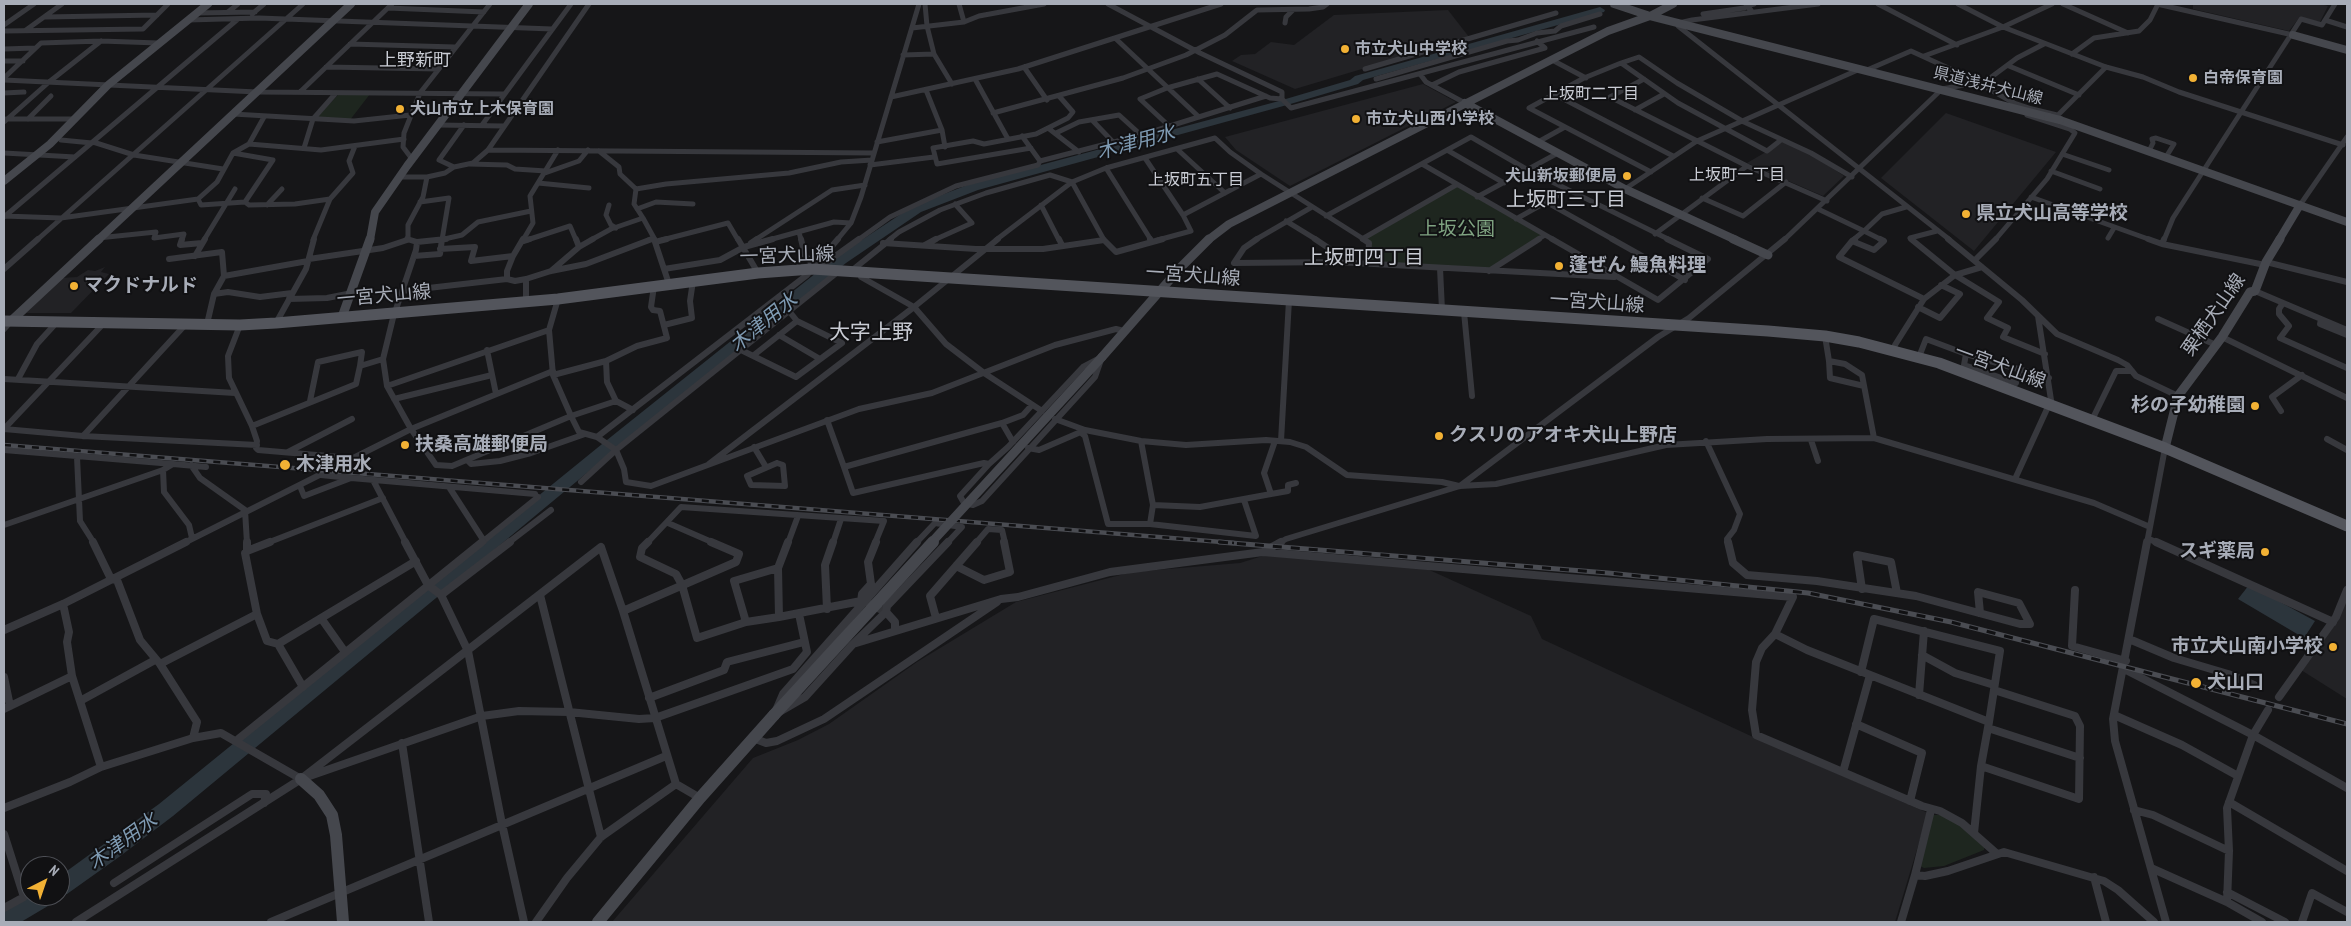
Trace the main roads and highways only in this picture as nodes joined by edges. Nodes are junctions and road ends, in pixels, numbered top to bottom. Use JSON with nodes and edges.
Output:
{"nodes":[{"id":1,"x":7,"y":321,"type":"edge"},
{"id":2,"x":2347,"y":526,"type":"edge"}],
"edges":[{"from":1,"to":2,"type":"main road","name":"一宮犬山線"}]}
